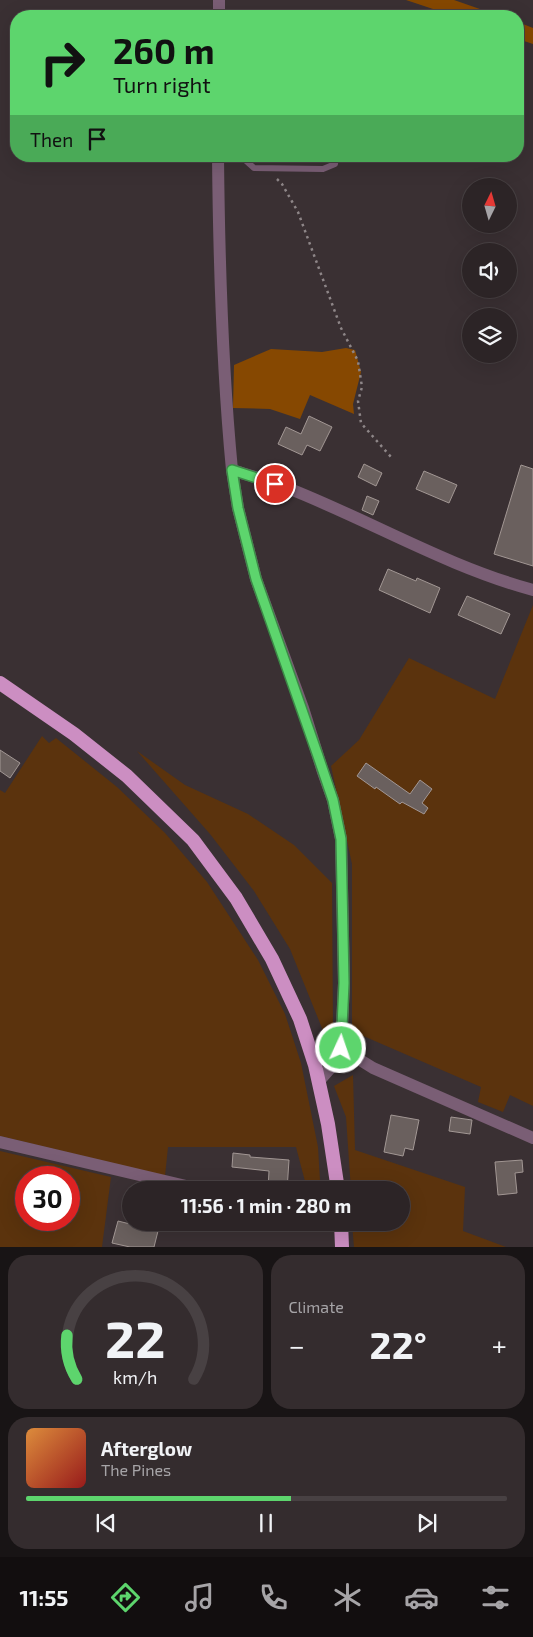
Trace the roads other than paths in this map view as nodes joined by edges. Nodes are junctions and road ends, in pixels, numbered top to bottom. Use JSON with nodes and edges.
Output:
{"nodes":[{"id":1,"x":218,"y":162,"type":"edge"},
{"id":2,"x":247,"y":162,"type":"edge"},
{"id":3,"x":335,"y":162,"type":"edge"},
{"id":4,"x":232,"y":470,"type":"junction"},
{"id":5,"x":533,"y":590,"type":"edge"},
{"id":6,"x":0,"y":683,"type":"edge"},
{"id":7,"x":341,"y":1048,"type":"junction"},
{"id":8,"x":318,"y":1082,"type":"junction"},
{"id":9,"x":533,"y":1138,"type":"edge"},
{"id":10,"x":0,"y":1142,"type":"edge"},
{"id":11,"x":165,"y":1181,"type":"edge"},
{"id":12,"x":337,"y":1181,"type":"edge"},
{"id":13,"x":341,"y":1231,"type":"edge"},
{"id":14,"x":342,"y":1247,"type":"edge"}],
"edges":[{"from":1,"to":4,"type":"street"},
{"from":2,"to":3,"type":"lane"},
{"from":4,"to":5,"type":"street"},
{"from":4,"to":7,"type":"street"},
{"from":6,"to":8,"type":"highway"},
{"from":7,"to":8,"type":"street"},
{"from":7,"to":9,"type":"street"},
{"from":8,"to":12,"type":"highway"},
{"from":10,"to":11,"type":"street"},
{"from":13,"to":14,"type":"highway"}]}
